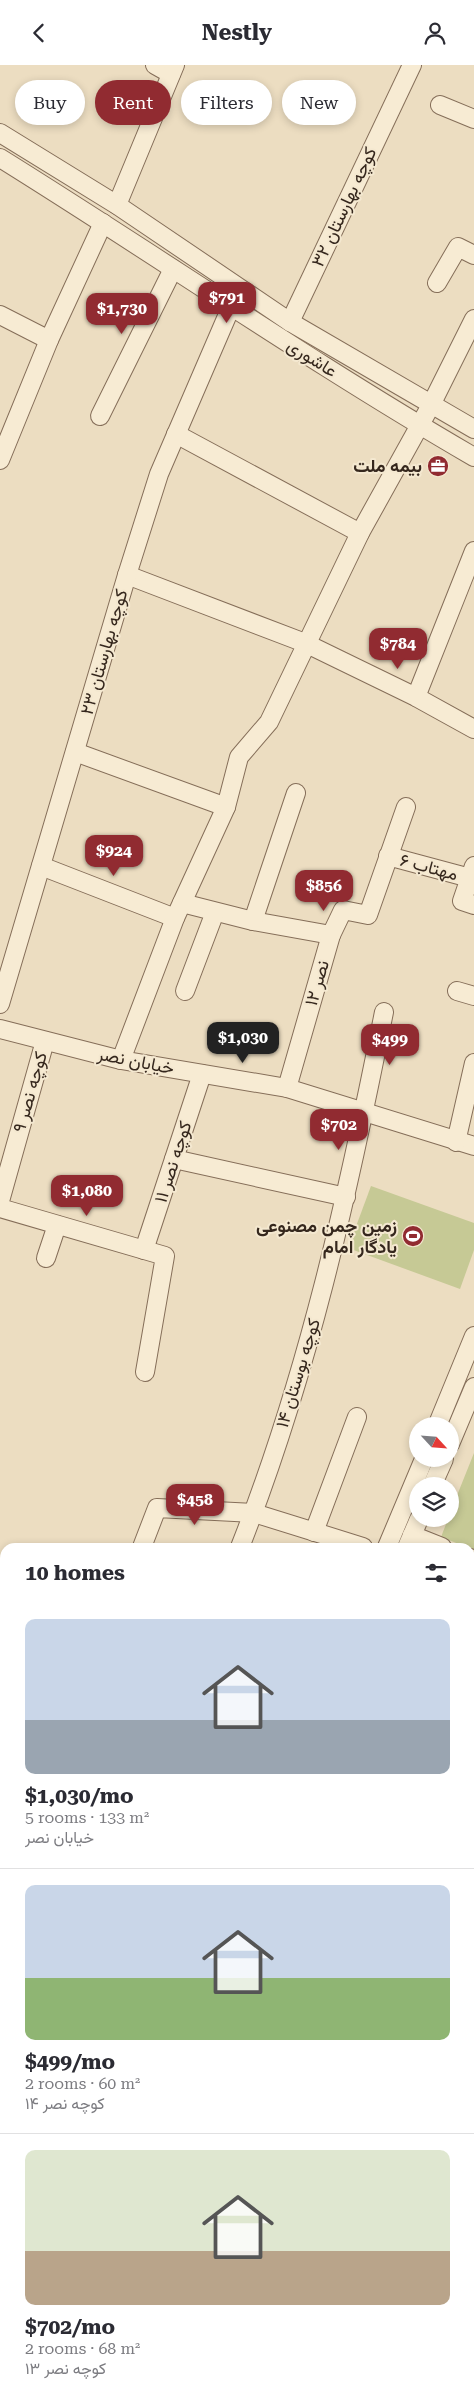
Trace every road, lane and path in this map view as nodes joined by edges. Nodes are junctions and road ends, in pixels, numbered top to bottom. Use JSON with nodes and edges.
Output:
{"nodes":[{"id":1,"x":155,"y":65,"type":"edge"},
{"id":2,"x":412,"y":65,"type":"edge"},
{"id":3,"x":173,"y":69,"type":"edge"},
{"id":4,"x":440,"y":105,"type":"dead end"},
{"id":5,"x":474,"y":119,"type":"edge"},
{"id":6,"x":0,"y":133,"type":"edge"},
{"id":7,"x":0,"y":158,"type":"edge"},
{"id":8,"x":117,"y":205,"type":"junction"},
{"id":9,"x":103,"y":223,"type":"junction"},
{"id":10,"x":474,"y":255,"type":"edge"},
{"id":11,"x":173,"y":269,"type":"junction"},
{"id":12,"x":437,"y":283,"type":"dead end"},
{"id":13,"x":231,"y":307,"type":"junction"},
{"id":14,"x":0,"y":315,"type":"edge"},
{"id":15,"x":474,"y":319,"type":"edge"},
{"id":16,"x":290,"y":323,"type":"junction"},
{"id":17,"x":49,"y":340,"type":"junction"},
{"id":18,"x":434,"y":398,"type":"junction"},
{"id":19,"x":100,"y":415,"type":"dead end"},
{"id":20,"x":420,"y":425,"type":"junction"},
{"id":21,"x":474,"y":429,"type":"edge"},
{"id":22,"x":176,"y":434,"type":"junction"},
{"id":23,"x":474,"y":457,"type":"edge"},
{"id":24,"x":0,"y":459,"type":"edge"},
{"id":25,"x":360,"y":533,"type":"junction"},
{"id":26,"x":474,"y":551,"type":"edge"},
{"id":27,"x":126,"y":575,"type":"junction"},
{"id":28,"x":305,"y":643,"type":"junction"},
{"id":29,"x":416,"y":697,"type":"junction"},
{"id":30,"x":474,"y":729,"type":"edge"},
{"id":31,"x":75,"y":751,"type":"junction"},
{"id":32,"x":296,"y":793,"type":"dead end"},
{"id":33,"x":226,"y":807,"type":"junction"},
{"id":34,"x":406,"y":807,"type":"dead end"},
{"id":35,"x":388,"y":856,"type":"junction"},
{"id":36,"x":41,"y":866,"type":"junction"},
{"id":37,"x":472,"y":872,"type":"edge"},
{"id":38,"x":474,"y":905,"type":"edge"},
{"id":39,"x":179,"y":911,"type":"junction"},
{"id":40,"x":215,"y":912,"type":"junction"},
{"id":41,"x":253,"y":921,"type":"junction"},
{"id":42,"x":330,"y":935,"type":"junction"},
{"id":43,"x":185,"y":991,"type":"dead end"},
{"id":44,"x":0,"y":1004,"type":"edge"},
{"id":45,"x":384,"y":1013,"type":"dead end"},
{"id":46,"x":0,"y":1029,"type":"edge"},
{"id":47,"x":45,"y":1041,"type":"junction"},
{"id":48,"x":121,"y":1061,"type":"junction"},
{"id":49,"x":474,"y":1063,"type":"edge"},
{"id":50,"x":202,"y":1074,"type":"junction"},
{"id":51,"x":287,"y":1088,"type":"junction"},
{"id":52,"x":364,"y":1113,"type":"junction"},
{"id":53,"x":456,"y":1142,"type":"junction"},
{"id":54,"x":474,"y":1146,"type":"edge"},
{"id":55,"x":174,"y":1159,"type":"junction"},
{"id":56,"x":346,"y":1197,"type":"junction"},
{"id":57,"x":0,"y":1201,"type":"edge"},
{"id":58,"x":0,"y":1208,"type":"edge"},
{"id":59,"x":57,"y":1225,"type":"junction"},
{"id":60,"x":144,"y":1250,"type":"junction"},
{"id":61,"x":46,"y":1259,"type":"dead end"},
{"id":62,"x":472,"y":1345,"type":"edge"},
{"id":63,"x":145,"y":1372,"type":"dead end"},
{"id":64,"x":474,"y":1387,"type":"edge"},
{"id":65,"x":357,"y":1417,"type":"dead end"},
{"id":66,"x":441,"y":1417,"type":"edge"},
{"id":67,"x":459,"y":1423,"type":"edge"},
{"id":68,"x":421,"y":1467,"type":"edge"},
{"id":69,"x":254,"y":1513,"type":"junction"},
{"id":70,"x":415,"y":1527,"type":"edge"},
{"id":71,"x":314,"y":1531,"type":"junction"},
{"id":72,"x":409,"y":1541,"type":"edge"},
{"id":73,"x":144,"y":1543,"type":"edge"},
{"id":74,"x":242,"y":1543,"type":"edge"},
{"id":75,"x":351,"y":1543,"type":"edge"},
{"id":76,"x":389,"y":1543,"type":"edge"}],
"edges":[{"from":1,"to":3,"type":"street"},
{"from":2,"to":16,"type":"street","name":"کوچه بهارستان ۳۲"},
{"from":3,"to":8,"type":"street"},
{"from":4,"to":5,"type":"street"},
{"from":6,"to":8,"type":"street","name":"عاشوری"},
{"from":7,"to":9,"type":"street","name":"عاشوری"},
{"from":8,"to":16,"type":"street","name":"عاشوری"},
{"from":9,"to":11,"type":"street","name":"عاشوری"},
{"from":9,"to":17,"type":"street"},
{"from":10,"to":12,"type":"street"},
{"from":11,"to":13,"type":"street","name":"عاشوری"},
{"from":11,"to":19,"type":"street"},
{"from":13,"to":20,"type":"street","name":"عاشوری"},
{"from":13,"to":22,"type":"street","name":"کوچه بهارستان ۲۳"},
{"from":14,"to":17,"type":"street"},
{"from":15,"to":18,"type":"street"},
{"from":16,"to":18,"type":"street","name":"عاشوری"},
{"from":17,"to":24,"type":"street"},
{"from":18,"to":20,"type":"street"},
{"from":18,"to":21,"type":"street","name":"عاشوری"},
{"from":20,"to":23,"type":"street","name":"عاشوری"},
{"from":20,"to":25,"type":"street"},
{"from":22,"to":25,"type":"street"},
{"from":22,"to":27,"type":"street","name":"کوچه بهارستان ۲۳"},
{"from":25,"to":28,"type":"street"},
{"from":26,"to":29,"type":"street"},
{"from":27,"to":28,"type":"street"},
{"from":27,"to":31,"type":"street","name":"کوچه بهارستان ۲۳"},
{"from":28,"to":29,"type":"street"},
{"from":28,"to":33,"type":"street"},
{"from":29,"to":30,"type":"street"},
{"from":31,"to":33,"type":"street"},
{"from":31,"to":36,"type":"street","name":"کوچه بهارستان ۲۳"},
{"from":32,"to":41,"type":"street"},
{"from":33,"to":39,"type":"street"},
{"from":34,"to":35,"type":"street"},
{"from":35,"to":37,"type":"street","name":"مهتاب ۶"},
{"from":35,"to":42,"type":"street","name":"نصر ۱۲"},
{"from":36,"to":39,"type":"street"},
{"from":36,"to":44,"type":"street","name":"کوچه بهارستان ۲۳"},
{"from":37,"to":38,"type":"street","name":"مهتاب ۶"},
{"from":39,"to":40,"type":"street"},
{"from":39,"to":48,"type":"street"},
{"from":40,"to":41,"type":"street"},
{"from":40,"to":43,"type":"street"},
{"from":41,"to":42,"type":"street"},
{"from":42,"to":51,"type":"street","name":"نصر ۱۲"},
{"from":45,"to":52,"type":"street","name":"کوچه بوستان ۱۴"},
{"from":46,"to":47,"type":"street","name":"خیابان نصر"},
{"from":47,"to":48,"type":"street","name":"خیابان نصر"},
{"from":47,"to":57,"type":"street","name":"کوچه نصر ۹"},
{"from":48,"to":50,"type":"street","name":"خیابان نصر"},
{"from":49,"to":53,"type":"street"},
{"from":50,"to":51,"type":"street","name":"خیابان نصر"},
{"from":50,"to":55,"type":"street","name":"کوچه نصر ۱۱"},
{"from":51,"to":52,"type":"street","name":"خیابان نصر"},
{"from":52,"to":53,"type":"street","name":"خیابان نصر"},
{"from":52,"to":56,"type":"street","name":"کوچه بوستان ۱۴"},
{"from":53,"to":54,"type":"street","name":"خیابان نصر"},
{"from":55,"to":56,"type":"street"},
{"from":55,"to":60,"type":"street","name":"کوچه نصر ۱۱"},
{"from":56,"to":69,"type":"street","name":"کوچه بوستان ۱۴"},
{"from":58,"to":59,"type":"street"},
{"from":59,"to":60,"type":"street"},
{"from":59,"to":61,"type":"street"},
{"from":60,"to":63,"type":"street"},
{"from":62,"to":66,"type":"street"},
{"from":64,"to":67,"type":"street"},
{"from":65,"to":71,"type":"street"},
{"from":68,"to":76,"type":"street"},
{"from":69,"to":71,"type":"street"},
{"from":69,"to":73,"type":"street"},
{"from":69,"to":74,"type":"street","name":"کوچه بوستان ۱۴"},
{"from":70,"to":72,"type":"street"},
{"from":71,"to":75,"type":"street"}]}
